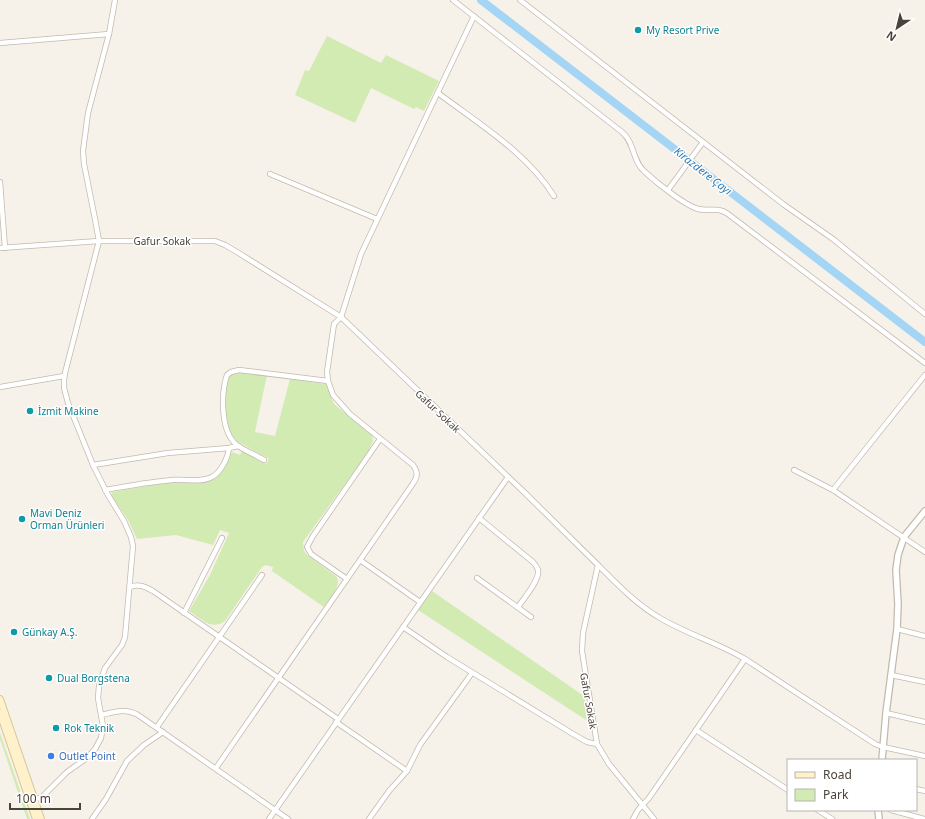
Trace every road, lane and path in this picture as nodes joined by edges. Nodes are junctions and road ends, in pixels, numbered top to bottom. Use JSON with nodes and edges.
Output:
{"nodes":[{"id":1,"x":116,"y":0,"type":"edge"},
{"id":2,"x":453,"y":0,"type":"edge"},
{"id":3,"x":520,"y":0,"type":"edge"},
{"id":4,"x":474,"y":16,"type":"junction"},
{"id":5,"x":109,"y":34,"type":"junction"},
{"id":6,"x":0,"y":43,"type":"edge"},
{"id":7,"x":438,"y":93,"type":"junction"},
{"id":8,"x":703,"y":142,"type":"junction"},
{"id":9,"x":270,"y":174,"type":"dead end"},
{"id":10,"x":0,"y":182,"type":"edge"},
{"id":11,"x":669,"y":188,"type":"junction"},
{"id":12,"x":554,"y":196,"type":"dead end"},
{"id":13,"x":377,"y":219,"type":"junction"},
{"id":14,"x":99,"y":241,"type":"junction"},
{"id":15,"x":2,"y":248,"type":"edge"},
{"id":16,"x":925,"y":314,"type":"edge"},
{"id":17,"x":341,"y":317,"type":"junction"},
{"id":18,"x":925,"y":363,"type":"edge"},
{"id":19,"x":925,"y":375,"type":"edge"},
{"id":20,"x":64,"y":376,"type":"junction"},
{"id":21,"x":328,"y":382,"type":"junction"},
{"id":22,"x":0,"y":387,"type":"edge"},
{"id":23,"x":380,"y":439,"type":"junction"},
{"id":24,"x":238,"y":446,"type":"junction"},
{"id":25,"x":229,"y":448,"type":"junction"},
{"id":26,"x":264,"y":460,"type":"dead end"},
{"id":27,"x":93,"y":465,"type":"junction"},
{"id":28,"x":794,"y":470,"type":"dead end"},
{"id":29,"x":508,"y":477,"type":"junction"},
{"id":30,"x":105,"y":490,"type":"junction"},
{"id":31,"x":834,"y":490,"type":"junction"},
{"id":32,"x":925,"y":511,"type":"edge"},
{"id":33,"x":479,"y":518,"type":"junction"},
{"id":34,"x":904,"y":537,"type":"junction"},
{"id":35,"x":222,"y":538,"type":"dead end"},
{"id":36,"x":925,"y":552,"type":"edge"},
{"id":37,"x":360,"y":560,"type":"junction"},
{"id":38,"x":598,"y":565,"type":"junction"},
{"id":39,"x":262,"y":575,"type":"dead end"},
{"id":40,"x":477,"y":578,"type":"dead end"},
{"id":41,"x":347,"y":579,"type":"junction"},
{"id":42,"x":130,"y":586,"type":"junction"},
{"id":43,"x":420,"y":602,"type":"junction"},
{"id":44,"x":518,"y":607,"type":"junction"},
{"id":45,"x":184,"y":613,"type":"junction"},
{"id":46,"x":531,"y":617,"type":"dead end"},
{"id":47,"x":403,"y":627,"type":"junction"},
{"id":48,"x":897,"y":629,"type":"junction"},
{"id":49,"x":925,"y":636,"type":"edge"},
{"id":50,"x":219,"y":637,"type":"junction"},
{"id":51,"x":746,"y":659,"type":"junction"},
{"id":52,"x":472,"y":673,"type":"junction"},
{"id":53,"x":891,"y":675,"type":"junction"},
{"id":54,"x":278,"y":678,"type":"junction"},
{"id":55,"x":925,"y":682,"type":"edge"},
{"id":56,"x":0,"y":699,"type":"edge"},
{"id":57,"x":0,"y":713,"type":"edge"},
{"id":58,"x":886,"y":713,"type":"junction"},
{"id":59,"x":101,"y":715,"type":"junction"},
{"id":60,"x":337,"y":721,"type":"junction"},
{"id":61,"x":925,"y":722,"type":"edge"},
{"id":62,"x":157,"y":727,"type":"junction"},
{"id":63,"x":696,"y":730,"type":"junction"},
{"id":64,"x":163,"y":732,"type":"junction"},
{"id":65,"x":597,"y":744,"type":"junction"},
{"id":66,"x":884,"y":747,"type":"junction"},
{"id":67,"x":925,"y":756,"type":"edge"},
{"id":68,"x":882,"y":759,"type":"edge"},
{"id":69,"x":216,"y":768,"type":"junction"},
{"id":70,"x":407,"y":771,"type":"junction"},
{"id":71,"x":787,"y":789,"type":"edge"},
{"id":72,"x":32,"y":801,"type":"junction"},
{"id":73,"x":642,"y":805,"type":"junction"},
{"id":74,"x":275,"y":810,"type":"junction"},
{"id":75,"x":820,"y":811,"type":"edge"},
{"id":76,"x":895,"y":811,"type":"edge"},
{"id":77,"x":36,"y":819,"type":"edge"},
{"id":78,"x":41,"y":819,"type":"edge"},
{"id":79,"x":92,"y":819,"type":"edge"},
{"id":80,"x":269,"y":819,"type":"edge"},
{"id":81,"x":288,"y":819,"type":"edge"},
{"id":82,"x":370,"y":819,"type":"edge"},
{"id":83,"x":633,"y":819,"type":"edge"},
{"id":84,"x":654,"y":819,"type":"edge"},
{"id":85,"x":832,"y":819,"type":"edge"},
{"id":86,"x":924,"y":819,"type":"edge"}],
"edges":[{"from":1,"to":5,"type":"street"},
{"from":2,"to":4,"type":"street"},
{"from":3,"to":8,"type":"street"},
{"from":4,"to":7,"type":"street"},
{"from":4,"to":11,"type":"street"},
{"from":5,"to":6,"type":"street"},
{"from":5,"to":14,"type":"street"},
{"from":7,"to":12,"type":"street"},
{"from":7,"to":13,"type":"street"},
{"from":8,"to":11,"type":"street"},
{"from":8,"to":16,"type":"street"},
{"from":9,"to":13,"type":"street"},
{"from":10,"to":15,"type":"street"},
{"from":11,"to":18,"type":"street"},
{"from":13,"to":17,"type":"street"},
{"from":14,"to":15,"type":"street","name":"Gafur Sokak"},
{"from":14,"to":17,"type":"street","name":"Gafur Sokak"},
{"from":14,"to":20,"type":"street"},
{"from":17,"to":21,"type":"street"},
{"from":17,"to":29,"type":"street","name":"Gafur Sokak"},
{"from":19,"to":31,"type":"street"},
{"from":20,"to":22,"type":"street"},
{"from":20,"to":27,"type":"street"},
{"from":21,"to":23,"type":"street"},
{"from":21,"to":24,"type":"street"},
{"from":23,"to":37,"type":"street"},
{"from":23,"to":41,"type":"street"},
{"from":24,"to":25,"type":"street"},
{"from":24,"to":26,"type":"street"},
{"from":25,"to":27,"type":"street"},
{"from":25,"to":30,"type":"street"},
{"from":27,"to":30,"type":"street"},
{"from":28,"to":31,"type":"street"},
{"from":29,"to":33,"type":"street"},
{"from":29,"to":38,"type":"street","name":"Gafur Sokak"},
{"from":30,"to":42,"type":"street"},
{"from":31,"to":34,"type":"street"},
{"from":32,"to":34,"type":"street"},
{"from":33,"to":43,"type":"street"},
{"from":33,"to":44,"type":"street"},
{"from":34,"to":36,"type":"street"},
{"from":34,"to":48,"type":"street"},
{"from":35,"to":45,"type":"street"},
{"from":37,"to":41,"type":"street"},
{"from":37,"to":43,"type":"street"},
{"from":38,"to":51,"type":"street"},
{"from":38,"to":65,"type":"street","name":"Gafur Sokak"},
{"from":39,"to":50,"type":"street"},
{"from":40,"to":44,"type":"street"},
{"from":41,"to":54,"type":"street"},
{"from":42,"to":45,"type":"street"},
{"from":42,"to":59,"type":"street"},
{"from":43,"to":47,"type":"street"},
{"from":44,"to":46,"type":"street"},
{"from":45,"to":50,"type":"street"},
{"from":47,"to":52,"type":"street"},
{"from":47,"to":60,"type":"street"},
{"from":48,"to":49,"type":"street"},
{"from":48,"to":53,"type":"street"},
{"from":50,"to":54,"type":"street"},
{"from":50,"to":62,"type":"street"},
{"from":51,"to":63,"type":"street"},
{"from":51,"to":66,"type":"street"},
{"from":52,"to":65,"type":"street"},
{"from":52,"to":70,"type":"street"},
{"from":53,"to":55,"type":"street"},
{"from":53,"to":58,"type":"street"},
{"from":54,"to":60,"type":"street"},
{"from":54,"to":69,"type":"street"},
{"from":56,"to":72,"type":"main road"},
{"from":57,"to":72,"type":"main road"},
{"from":58,"to":61,"type":"street"},
{"from":58,"to":66,"type":"street"},
{"from":59,"to":62,"type":"street"},
{"from":59,"to":72,"type":"street"},
{"from":60,"to":70,"type":"street"},
{"from":60,"to":74,"type":"street"},
{"from":62,"to":64,"type":"street"},
{"from":63,"to":71,"type":"street"},
{"from":63,"to":73,"type":"street"},
{"from":64,"to":69,"type":"street"},
{"from":64,"to":79,"type":"street"},
{"from":65,"to":73,"type":"street","name":"Gafur Sokak"},
{"from":66,"to":67,"type":"street"},
{"from":66,"to":68,"type":"street"},
{"from":69,"to":74,"type":"street"},
{"from":70,"to":82,"type":"street"},
{"from":72,"to":77,"type":"main road"},
{"from":72,"to":78,"type":"main road"},
{"from":73,"to":83,"type":"street"},
{"from":73,"to":84,"type":"street","name":"Gafur Sokak"},
{"from":74,"to":80,"type":"street"},
{"from":74,"to":81,"type":"street"},
{"from":75,"to":85,"type":"street"},
{"from":76,"to":86,"type":"street"}]}
